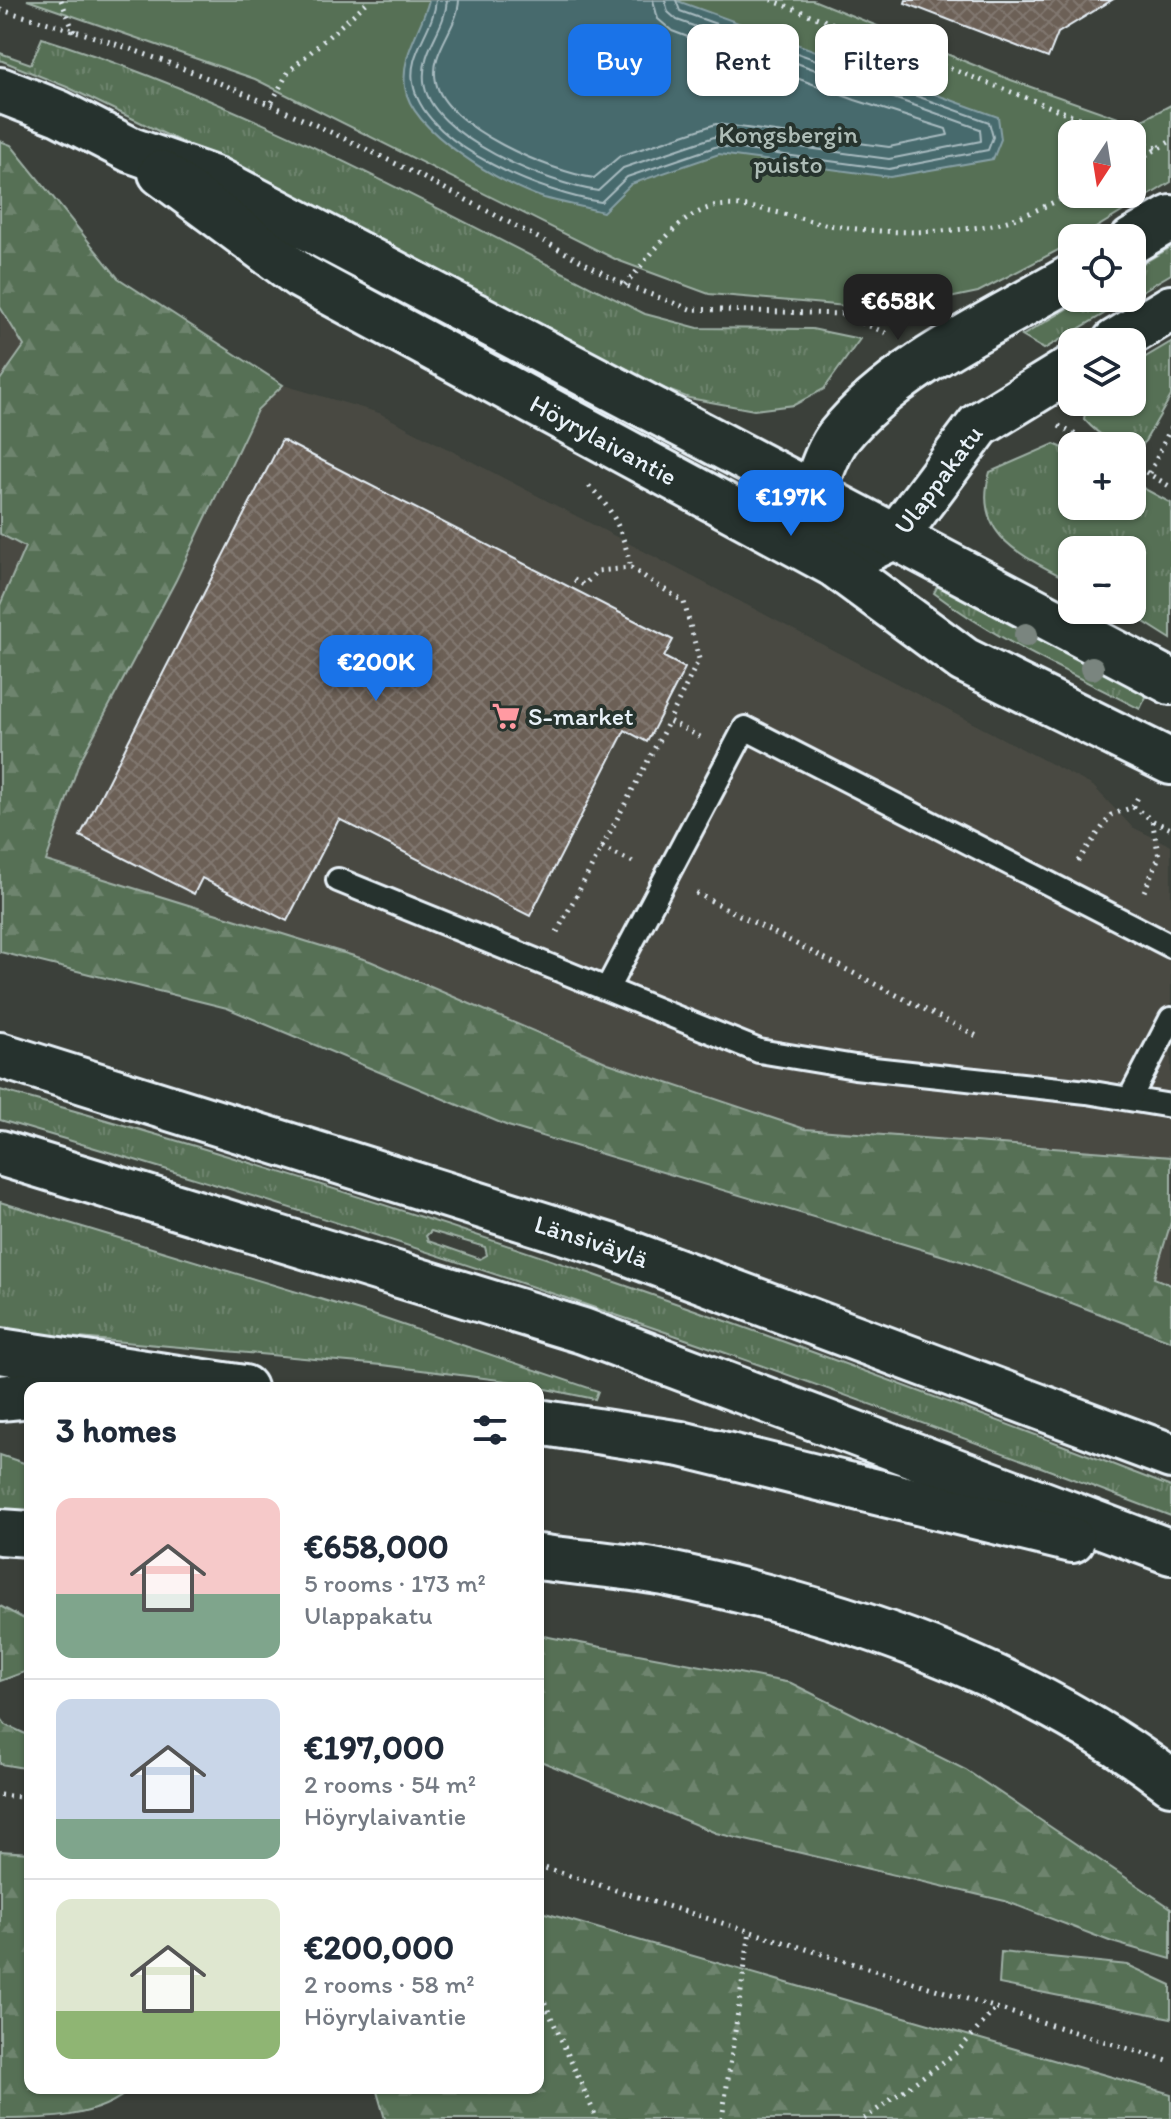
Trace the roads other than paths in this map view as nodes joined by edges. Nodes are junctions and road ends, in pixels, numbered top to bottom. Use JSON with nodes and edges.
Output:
{"nodes":[{"id":1,"x":0,"y":90,"type":"edge"},
{"id":2,"x":131,"y":150,"type":"junction"},
{"id":3,"x":1171,"y":218,"type":"edge"},
{"id":4,"x":1146,"y":233,"type":"edge"},
{"id":5,"x":1058,"y":285,"type":"edge"},
{"id":6,"x":1171,"y":308,"type":"edge"},
{"id":7,"x":1138,"y":328,"type":"edge"},
{"id":8,"x":1058,"y":377,"type":"edge"},
{"id":9,"x":813,"y":492,"type":"junction"},
{"id":10,"x":896,"y":536,"type":"junction"},
{"id":11,"x":835,"y":565,"type":"junction"},
{"id":12,"x":1171,"y":682,"type":"edge"},
{"id":13,"x":1171,"y":762,"type":"edge"},
{"id":14,"x":338,"y":880,"type":"dead end"},
{"id":15,"x":1171,"y":946,"type":"edge"},
{"id":16,"x":608,"y":987,"type":"junction"},
{"id":17,"x":1171,"y":1019,"type":"edge"},
{"id":18,"x":0,"y":1055,"type":"edge"},
{"id":19,"x":1130,"y":1098,"type":"junction"},
{"id":20,"x":1171,"y":1106,"type":"edge"},
{"id":21,"x":0,"y":1153,"type":"edge"},
{"id":22,"x":0,"y":1351,"type":"edge"},
{"id":23,"x":188,"y":1382,"type":"edge"},
{"id":24,"x":24,"y":1396,"type":"edge"},
{"id":25,"x":0,"y":1398,"type":"edge"},
{"id":26,"x":544,"y":1423,"type":"edge"},
{"id":27,"x":1171,"y":1456,"type":"edge"},
{"id":28,"x":0,"y":1532,"type":"edge"},
{"id":29,"x":24,"y":1534,"type":"edge"},
{"id":30,"x":1171,"y":1552,"type":"edge"},
{"id":31,"x":544,"y":1558,"type":"edge"},
{"id":32,"x":1171,"y":1565,"type":"edge"},
{"id":33,"x":1171,"y":1782,"type":"edge"}],
"edges":[{"from":1,"to":2,"type":"main road","name":"Höyrylaivantie"},
{"from":2,"to":9,"type":"main road","name":"Höyrylaivantie"},
{"from":2,"to":11,"type":"main road","name":"Höyrylaivantie"},
{"from":3,"to":4,"type":"main road"},
{"from":5,"to":9,"type":"main road"},
{"from":6,"to":7,"type":"main road"},
{"from":8,"to":10,"type":"main road","name":"Ulappakatu"},
{"from":9,"to":10,"type":"main road","name":"Höyrylaivantie"},
{"from":9,"to":11,"type":"main road"},
{"from":10,"to":11,"type":"main road","name":"Ulappakatu"},
{"from":10,"to":12,"type":"main road","name":"Höyrylaivantie"},
{"from":11,"to":13,"type":"main road","name":"Höyrylaivantie"},
{"from":14,"to":16,"type":"lane"},
{"from":15,"to":16,"type":"lane"},
{"from":16,"to":19,"type":"lane"},
{"from":17,"to":19,"type":"lane"},
{"from":18,"to":27,"type":"main road","name":"Länsiväylä"},
{"from":19,"to":20,"type":"lane"},
{"from":21,"to":30,"type":"main road"},
{"from":22,"to":23,"type":"main road"},
{"from":24,"to":25,"type":"main road"},
{"from":26,"to":32,"type":"main road"},
{"from":28,"to":29,"type":"main road"},
{"from":31,"to":33,"type":"main road"}]}
